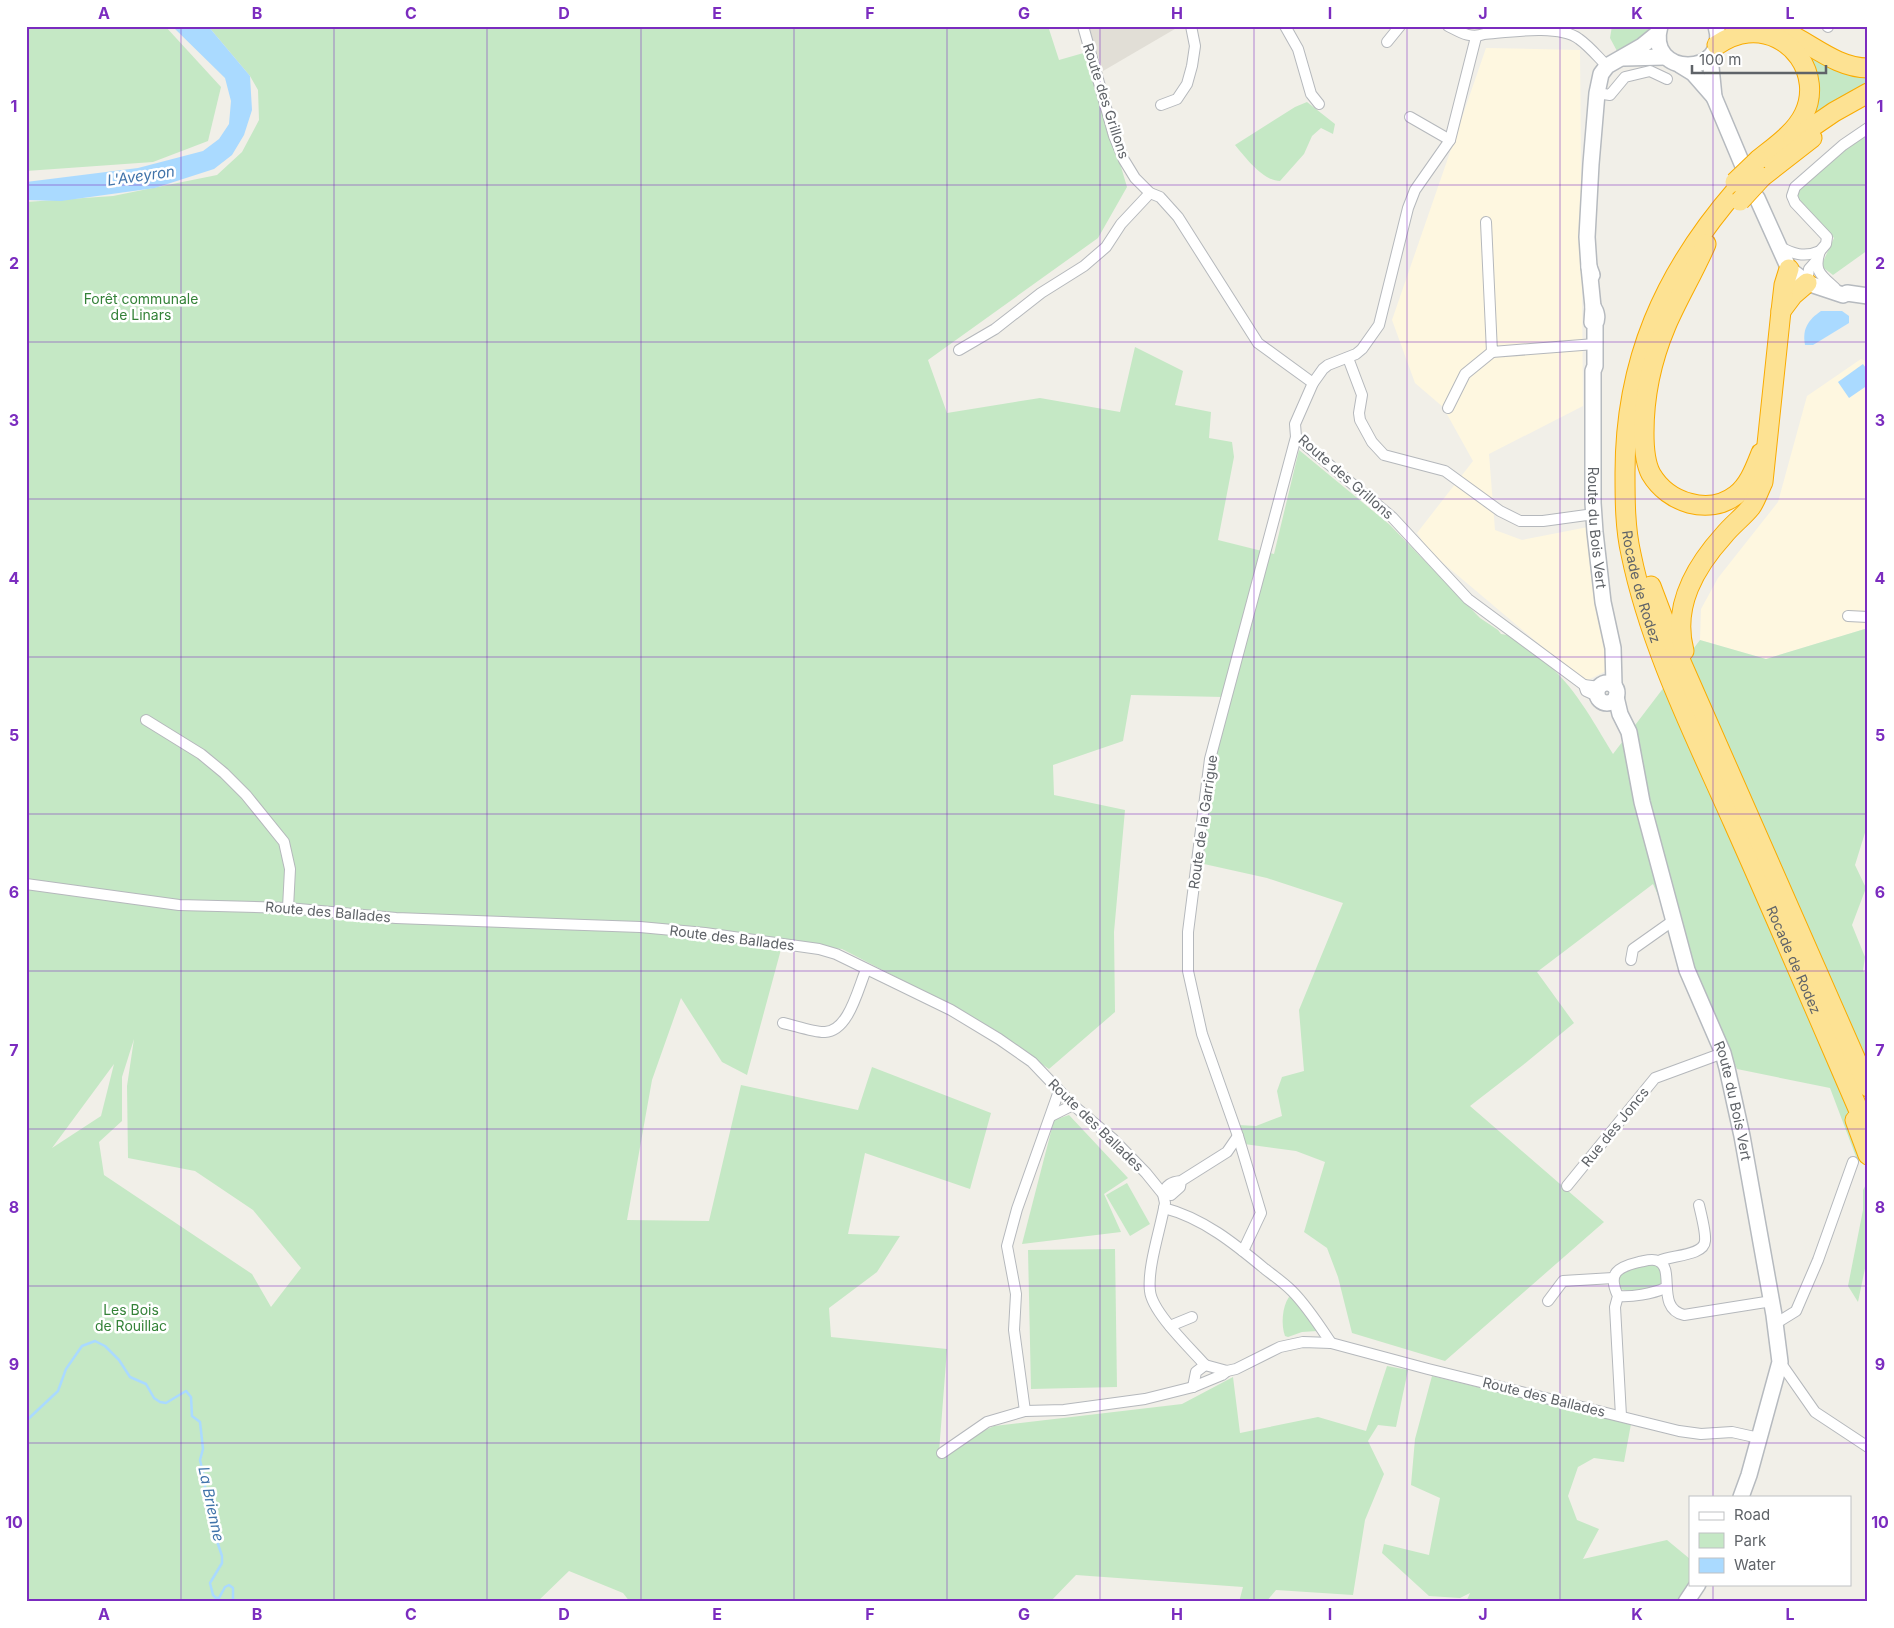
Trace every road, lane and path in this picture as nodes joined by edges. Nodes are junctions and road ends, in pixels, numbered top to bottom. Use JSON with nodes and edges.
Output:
{"nodes":[{"id":1,"x":1083,"y":26,"type":"edge"},
{"id":2,"x":1191,"y":26,"type":"edge"},
{"id":3,"x":1285,"y":26,"type":"edge"},
{"id":4,"x":1400,"y":26,"type":"edge"},
{"id":5,"x":1716,"y":26,"type":"edge"},
{"id":6,"x":1763,"y":26,"type":"edge"},
{"id":7,"x":1449,"y":27,"type":"edge"},
{"id":8,"x":1659,"y":30,"type":"edge"},
{"id":9,"x":1476,"y":36,"type":"junction"},
{"id":10,"x":1387,"y":42,"type":"dead end"},
{"id":11,"x":1713,"y":51,"type":"junction"},
{"id":12,"x":1665,"y":57,"type":"junction"},
{"id":13,"x":1615,"y":61,"type":"junction"},
{"id":14,"x":1680,"y":65,"type":"junction"},
{"id":15,"x":1868,"y":68,"type":"edge"},
{"id":16,"x":1625,"y":77,"type":"junction"},
{"id":17,"x":1667,"y":79,"type":"dead end"},
{"id":18,"x":1597,"y":94,"type":"junction"},
{"id":19,"x":1868,"y":94,"type":"edge"},
{"id":20,"x":1714,"y":97,"type":"junction"},
{"id":21,"x":1319,"y":104,"type":"dead end"},
{"id":22,"x":1868,"y":104,"type":"edge"},
{"id":23,"x":1161,"y":105,"type":"dead end"},
{"id":24,"x":1410,"y":117,"type":"dead end"},
{"id":25,"x":1868,"y":128,"type":"edge"},
{"id":26,"x":1450,"y":140,"type":"junction"},
{"id":27,"x":1749,"y":180,"type":"junction"},
{"id":28,"x":1150,"y":193,"type":"junction"},
{"id":29,"x":1486,"y":222,"type":"dead end"},
{"id":30,"x":1706,"y":244,"type":"junction"},
{"id":31,"x":1778,"y":246,"type":"junction"},
{"id":32,"x":1818,"y":256,"type":"junction"},
{"id":33,"x":1789,"y":269,"type":"junction"},
{"id":34,"x":1807,"y":283,"type":"junction"},
{"id":35,"x":1836,"y":290,"type":"junction"},
{"id":36,"x":1867,"y":297,"type":"edge"},
{"id":37,"x":1781,"y":311,"type":"junction"},
{"id":38,"x":1595,"y":344,"type":"junction"},
{"id":39,"x":959,"y":350,"type":"dead end"},
{"id":40,"x":1492,"y":352,"type":"junction"},
{"id":41,"x":1348,"y":358,"type":"junction"},
{"id":42,"x":1313,"y":383,"type":"junction"},
{"id":43,"x":1448,"y":408,"type":"dead end"},
{"id":44,"x":1296,"y":437,"type":"junction"},
{"id":45,"x":1766,"y":443,"type":"junction"},
{"id":46,"x":1594,"y":514,"type":"junction"},
{"id":47,"x":1848,"y":616,"type":"dead end"},
{"id":48,"x":1868,"y":617,"type":"edge"},
{"id":49,"x":1603,"y":691,"type":"junction"},
{"id":50,"x":146,"y":720,"type":"dead end"},
{"id":51,"x":1723,"y":757,"type":"junction"},
{"id":52,"x":26,"y":884,"type":"edge"},
{"id":53,"x":288,"y":908,"type":"junction"},
{"id":54,"x":1674,"y":920,"type":"junction"},
{"id":55,"x":1631,"y":960,"type":"dead end"},
{"id":56,"x":866,"y":970,"type":"junction"},
{"id":57,"x":783,"y":1023,"type":"dead end"},
{"id":58,"x":1830,"y":1045,"type":"junction"},
{"id":59,"x":1722,"y":1053,"type":"junction"},
{"id":60,"x":1868,"y":1087,"type":"edge"},
{"id":61,"x":1059,"y":1091,"type":"junction"},
{"id":62,"x":1073,"y":1105,"type":"junction"},
{"id":63,"x":1051,"y":1116,"type":"junction"},
{"id":64,"x":1868,"y":1132,"type":"edge"},
{"id":65,"x":1238,"y":1136,"type":"junction"},
{"id":66,"x":1860,"y":1158,"type":"edge"},
{"id":67,"x":1567,"y":1186,"type":"dead end"},
{"id":68,"x":1163,"y":1194,"type":"junction"},
{"id":69,"x":1699,"y":1205,"type":"dead end"},
{"id":70,"x":1164,"y":1208,"type":"junction"},
{"id":71,"x":1244,"y":1251,"type":"junction"},
{"id":72,"x":1660,"y":1261,"type":"junction"},
{"id":73,"x":1613,"y":1278,"type":"junction"},
{"id":74,"x":1665,"y":1288,"type":"junction"},
{"id":75,"x":1618,"y":1296,"type":"junction"},
{"id":76,"x":1548,"y":1301,"type":"dead end"},
{"id":77,"x":1772,"y":1301,"type":"junction"},
{"id":78,"x":1192,"y":1317,"type":"dead end"},
{"id":79,"x":1775,"y":1324,"type":"junction"},
{"id":80,"x":1170,"y":1326,"type":"junction"},
{"id":81,"x":1331,"y":1343,"type":"junction"},
{"id":82,"x":1780,"y":1362,"type":"junction"},
{"id":83,"x":1205,"y":1364,"type":"junction"},
{"id":84,"x":1227,"y":1371,"type":"junction"},
{"id":85,"x":1193,"y":1387,"type":"junction"},
{"id":86,"x":1025,"y":1411,"type":"junction"},
{"id":87,"x":1621,"y":1416,"type":"junction"},
{"id":88,"x":1759,"y":1438,"type":"junction"},
{"id":89,"x":1868,"y":1447,"type":"edge"},
{"id":90,"x":942,"y":1454,"type":"dead end"},
{"id":91,"x":1741,"y":1496,"type":"edge"},
{"id":92,"x":1697,"y":1586,"type":"edge"},
{"id":93,"x":1686,"y":1602,"type":"edge"}],
"edges":[{"from":1,"to":28,"type":"street","name":"Route des Grillons"},
{"from":2,"to":23,"type":"street"},
{"from":3,"to":21,"type":"street"},
{"from":4,"to":10,"type":"street"},
{"from":5,"to":11,"type":"street"},
{"from":6,"to":15,"type":"highway"},
{"from":7,"to":9,"type":"street"},
{"from":8,"to":12,"type":"street"},
{"from":8,"to":13,"type":"street"},
{"from":9,"to":13,"type":"street"},
{"from":9,"to":26,"type":"street"},
{"from":11,"to":14,"type":"street"},
{"from":11,"to":20,"type":"street"},
{"from":11,"to":27,"type":"highway"},
{"from":12,"to":13,"type":"street"},
{"from":12,"to":14,"type":"street"},
{"from":13,"to":16,"type":"street"},
{"from":13,"to":18,"type":"street"},
{"from":14,"to":20,"type":"street"},
{"from":16,"to":17,"type":"street"},
{"from":16,"to":18,"type":"street"},
{"from":18,"to":38,"type":"street"},
{"from":19,"to":27,"type":"highway","name":"Rocade de Rodez"},
{"from":20,"to":27,"type":"street"},
{"from":22,"to":27,"type":"highway","name":"Rocade de Rodez"},
{"from":24,"to":26,"type":"street"},
{"from":25,"to":32,"type":"street"},
{"from":26,"to":41,"type":"street"},
{"from":27,"to":30,"type":"highway","name":"Rocade de Rodez"},
{"from":27,"to":31,"type":"street"},
{"from":27,"to":58,"type":"highway","name":"Rocade de Rodez"},
{"from":28,"to":39,"type":"street"},
{"from":28,"to":42,"type":"street","name":"Route des Grillons"},
{"from":29,"to":40,"type":"street"},
{"from":30,"to":45,"type":"highway"},
{"from":30,"to":51,"type":"highway","name":"Rocade de Rodez"},
{"from":31,"to":32,"type":"street"},
{"from":31,"to":33,"type":"street"},
{"from":32,"to":34,"type":"street"},
{"from":32,"to":35,"type":"street"},
{"from":33,"to":34,"type":"street"},
{"from":33,"to":37,"type":"highway"},
{"from":34,"to":35,"type":"street"},
{"from":34,"to":37,"type":"highway"},
{"from":35,"to":36,"type":"street"},
{"from":37,"to":45,"type":"highway"},
{"from":38,"to":40,"type":"street"},
{"from":38,"to":46,"type":"street","name":"Route du Bois Vert"},
{"from":40,"to":43,"type":"street"},
{"from":41,"to":42,"type":"street"},
{"from":41,"to":46,"type":"street"},
{"from":42,"to":44,"type":"street","name":"Route des Grillons"},
{"from":44,"to":49,"type":"street","name":"Route des Grillons"},
{"from":44,"to":65,"type":"street","name":"Route de la Garrigue"},
{"from":45,"to":51,"type":"highway"},
{"from":46,"to":49,"type":"street","name":"Route du Bois Vert"},
{"from":47,"to":48,"type":"street"},
{"from":49,"to":54,"type":"street","name":"Route du Bois Vert"},
{"from":50,"to":53,"type":"street"},
{"from":51,"to":60,"type":"highway","name":"Rocade de Rodez"},
{"from":52,"to":53,"type":"street","name":"Route des Ballades"},
{"from":53,"to":56,"type":"street","name":"Route des Ballades"},
{"from":54,"to":55,"type":"street"},
{"from":54,"to":59,"type":"street","name":"Route du Bois Vert"},
{"from":56,"to":57,"type":"street"},
{"from":56,"to":61,"type":"street","name":"Route des Ballades"},
{"from":58,"to":64,"type":"highway","name":"Rocade de Rodez"},
{"from":58,"to":66,"type":"highway"},
{"from":59,"to":67,"type":"street","name":"Rue des Joncs"},
{"from":59,"to":77,"type":"street","name":"Route du Bois Vert"},
{"from":61,"to":62,"type":"street","name":"Route des Ballades"},
{"from":61,"to":63,"type":"street"},
{"from":62,"to":63,"type":"street"},
{"from":62,"to":68,"type":"street","name":"Route des Ballades"},
{"from":63,"to":86,"type":"street"},
{"from":65,"to":68,"type":"street"},
{"from":65,"to":71,"type":"street","name":"Route de la Garrigue"},
{"from":66,"to":79,"type":"street"},
{"from":68,"to":70,"type":"street"},
{"from":69,"to":72,"type":"street"},
{"from":70,"to":71,"type":"street"},
{"from":70,"to":80,"type":"street"},
{"from":71,"to":81,"type":"street"},
{"from":72,"to":73,"type":"street"},
{"from":72,"to":74,"type":"street"},
{"from":73,"to":75,"type":"street"},
{"from":73,"to":76,"type":"street"},
{"from":74,"to":75,"type":"street"},
{"from":74,"to":77,"type":"street"},
{"from":75,"to":87,"type":"street"},
{"from":77,"to":79,"type":"street","name":"Route du Bois Vert"},
{"from":78,"to":80,"type":"street"},
{"from":79,"to":82,"type":"street","name":"Route du Bois Vert"},
{"from":80,"to":83,"type":"street"},
{"from":81,"to":84,"type":"street","name":"Route des Ballades"},
{"from":81,"to":87,"type":"street","name":"Route des Ballades"},
{"from":82,"to":88,"type":"street","name":"Route du Bois Vert"},
{"from":82,"to":89,"type":"street"},
{"from":83,"to":84,"type":"street"},
{"from":83,"to":85,"type":"street"},
{"from":84,"to":85,"type":"street","name":"Route des Ballades"},
{"from":85,"to":86,"type":"street","name":"Route des Ballades"},
{"from":86,"to":90,"type":"street","name":"Route des Ballades"},
{"from":87,"to":88,"type":"street","name":"Route des Ballades"},
{"from":88,"to":91,"type":"street","name":"Route du Bois Vert"},
{"from":92,"to":93,"type":"street"}]}
